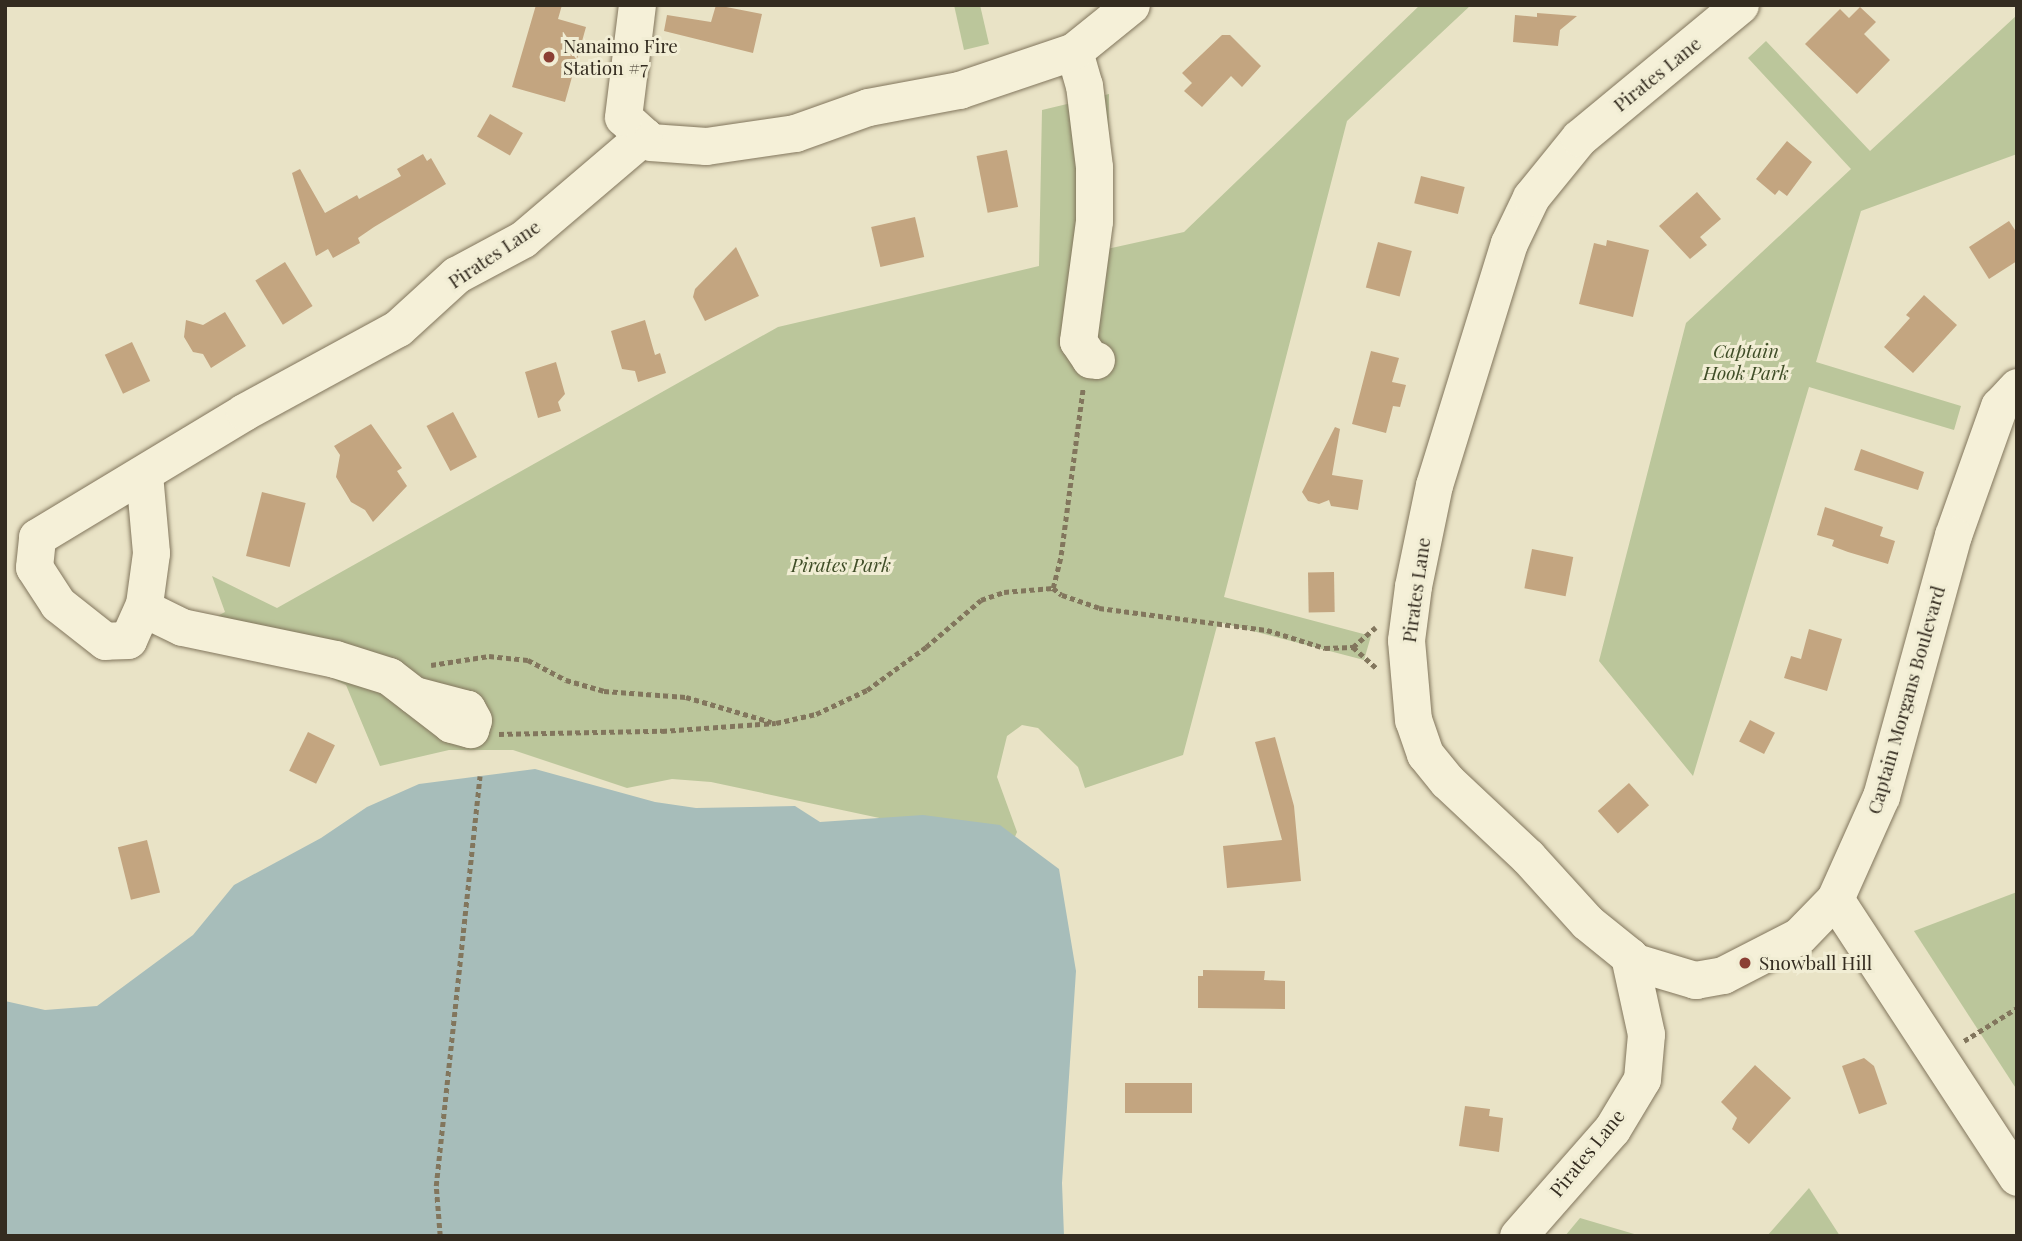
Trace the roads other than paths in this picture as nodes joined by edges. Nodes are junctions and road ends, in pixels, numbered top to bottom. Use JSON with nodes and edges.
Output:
{"nodes":[{"id":1,"x":637,"y":5,"type":"edge"},
{"id":2,"x":1131,"y":5,"type":"edge"},
{"id":3,"x":1740,"y":5,"type":"edge"},
{"id":4,"x":1074,"y":51,"type":"junction"},
{"id":5,"x":644,"y":136,"type":"junction"},
{"id":6,"x":1093,"y":360,"type":"road end"},
{"id":7,"x":2017,"y":387,"type":"edge"},
{"id":8,"x":144,"y":474,"type":"junction"},
{"id":9,"x":143,"y":608,"type":"junction"},
{"id":10,"x":470,"y":729,"type":"road end"},
{"id":11,"x":1835,"y":899,"type":"junction"},
{"id":12,"x":1629,"y":956,"type":"junction"},
{"id":13,"x":2017,"y":1177,"type":"edge"},
{"id":14,"x":1518,"y":1236,"type":"edge"}],
"edges":[{"from":1,"to":5,"type":"street"},
{"from":2,"to":4,"type":"street"},
{"from":3,"to":12,"type":"street","name":"Pirates Lane"},
{"from":4,"to":5,"type":"street"},
{"from":4,"to":6,"type":"street"},
{"from":5,"to":8,"type":"street","name":"Pirates Lane"},
{"from":7,"to":11,"type":"street","name":"Captain Morgans Boulevard"},
{"from":8,"to":9,"type":"street","name":"Pirates Lane"},
{"from":8,"to":9,"type":"street","name":"Pirates Lane"},
{"from":9,"to":10,"type":"street"},
{"from":11,"to":12,"type":"street"},
{"from":11,"to":13,"type":"street"},
{"from":12,"to":14,"type":"street","name":"Pirates Lane"}]}
